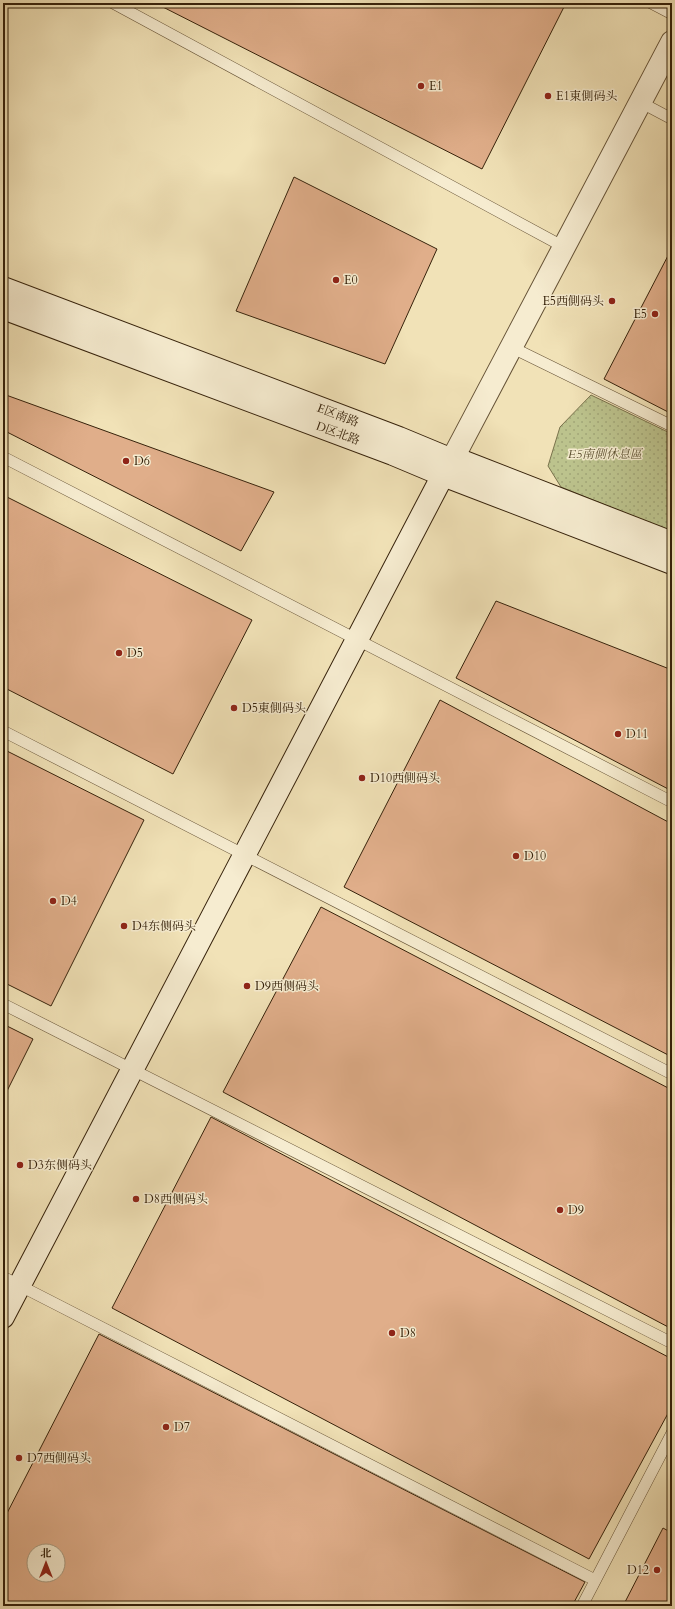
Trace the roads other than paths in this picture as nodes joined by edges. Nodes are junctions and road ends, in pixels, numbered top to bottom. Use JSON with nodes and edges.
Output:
{"nodes":[{"id":1,"x":113,"y":3,"type":"edge"},
{"id":2,"x":651,"y":3,"type":"edge"},
{"id":3,"x":672,"y":14,"type":"edge"},
{"id":4,"x":672,"y":42,"type":"edge"},
{"id":5,"x":640,"y":102,"type":"junction"},
{"id":6,"x":672,"y":119,"type":"edge"},
{"id":7,"x":564,"y":247,"type":"junction"},
{"id":8,"x":3,"y":288,"type":"edge"},
{"id":9,"x":3,"y":308,"type":"edge"},
{"id":10,"x":511,"y":347,"type":"junction"},
{"id":11,"x":672,"y":426,"type":"edge"},
{"id":12,"x":3,"y":457,"type":"edge"},
{"id":13,"x":448,"y":467,"type":"junction"},
{"id":14,"x":672,"y":543,"type":"edge"},
{"id":15,"x":672,"y":563,"type":"edge"},
{"id":16,"x":357,"y":640,"type":"junction"},
{"id":17,"x":3,"y":731,"type":"edge"},
{"id":18,"x":672,"y":802,"type":"edge"},
{"id":19,"x":245,"y":855,"type":"junction"},
{"id":20,"x":3,"y":1004,"type":"edge"},
{"id":21,"x":133,"y":1069,"type":"junction"},
{"id":22,"x":672,"y":1074,"type":"edge"},
{"id":23,"x":11,"y":1281,"type":"edge"},
{"id":24,"x":3,"y":1317,"type":"edge"},
{"id":25,"x":672,"y":1343,"type":"edge"},
{"id":26,"x":672,"y":1433,"type":"edge"},
{"id":27,"x":595,"y":1580,"type":"junction"},
{"id":28,"x":582,"y":1606,"type":"edge"}],
"edges":[{"from":1,"to":7,"type":"lane"},
{"from":2,"to":3,"type":"lane"},
{"from":4,"to":5,"type":"street"},
{"from":5,"to":6,"type":"lane"},
{"from":5,"to":7,"type":"street"},
{"from":7,"to":10,"type":"street"},
{"from":8,"to":13,"type":"street","name":"E区南路"},
{"from":9,"to":13,"type":"street","name":"D区北路"},
{"from":10,"to":11,"type":"lane"},
{"from":10,"to":13,"type":"street"},
{"from":12,"to":16,"type":"lane"},
{"from":13,"to":14,"type":"street","name":"E区南路"},
{"from":13,"to":15,"type":"street","name":"D区北路"},
{"from":13,"to":16,"type":"street"},
{"from":16,"to":18,"type":"lane"},
{"from":16,"to":19,"type":"street"},
{"from":17,"to":19,"type":"lane"},
{"from":19,"to":21,"type":"street"},
{"from":19,"to":22,"type":"lane"},
{"from":20,"to":21,"type":"lane"},
{"from":21,"to":23,"type":"street"},
{"from":21,"to":25,"type":"lane"},
{"from":23,"to":24,"type":"street"},
{"from":23,"to":27,"type":"lane"},
{"from":26,"to":27,"type":"lane"},
{"from":27,"to":28,"type":"lane"}]}
